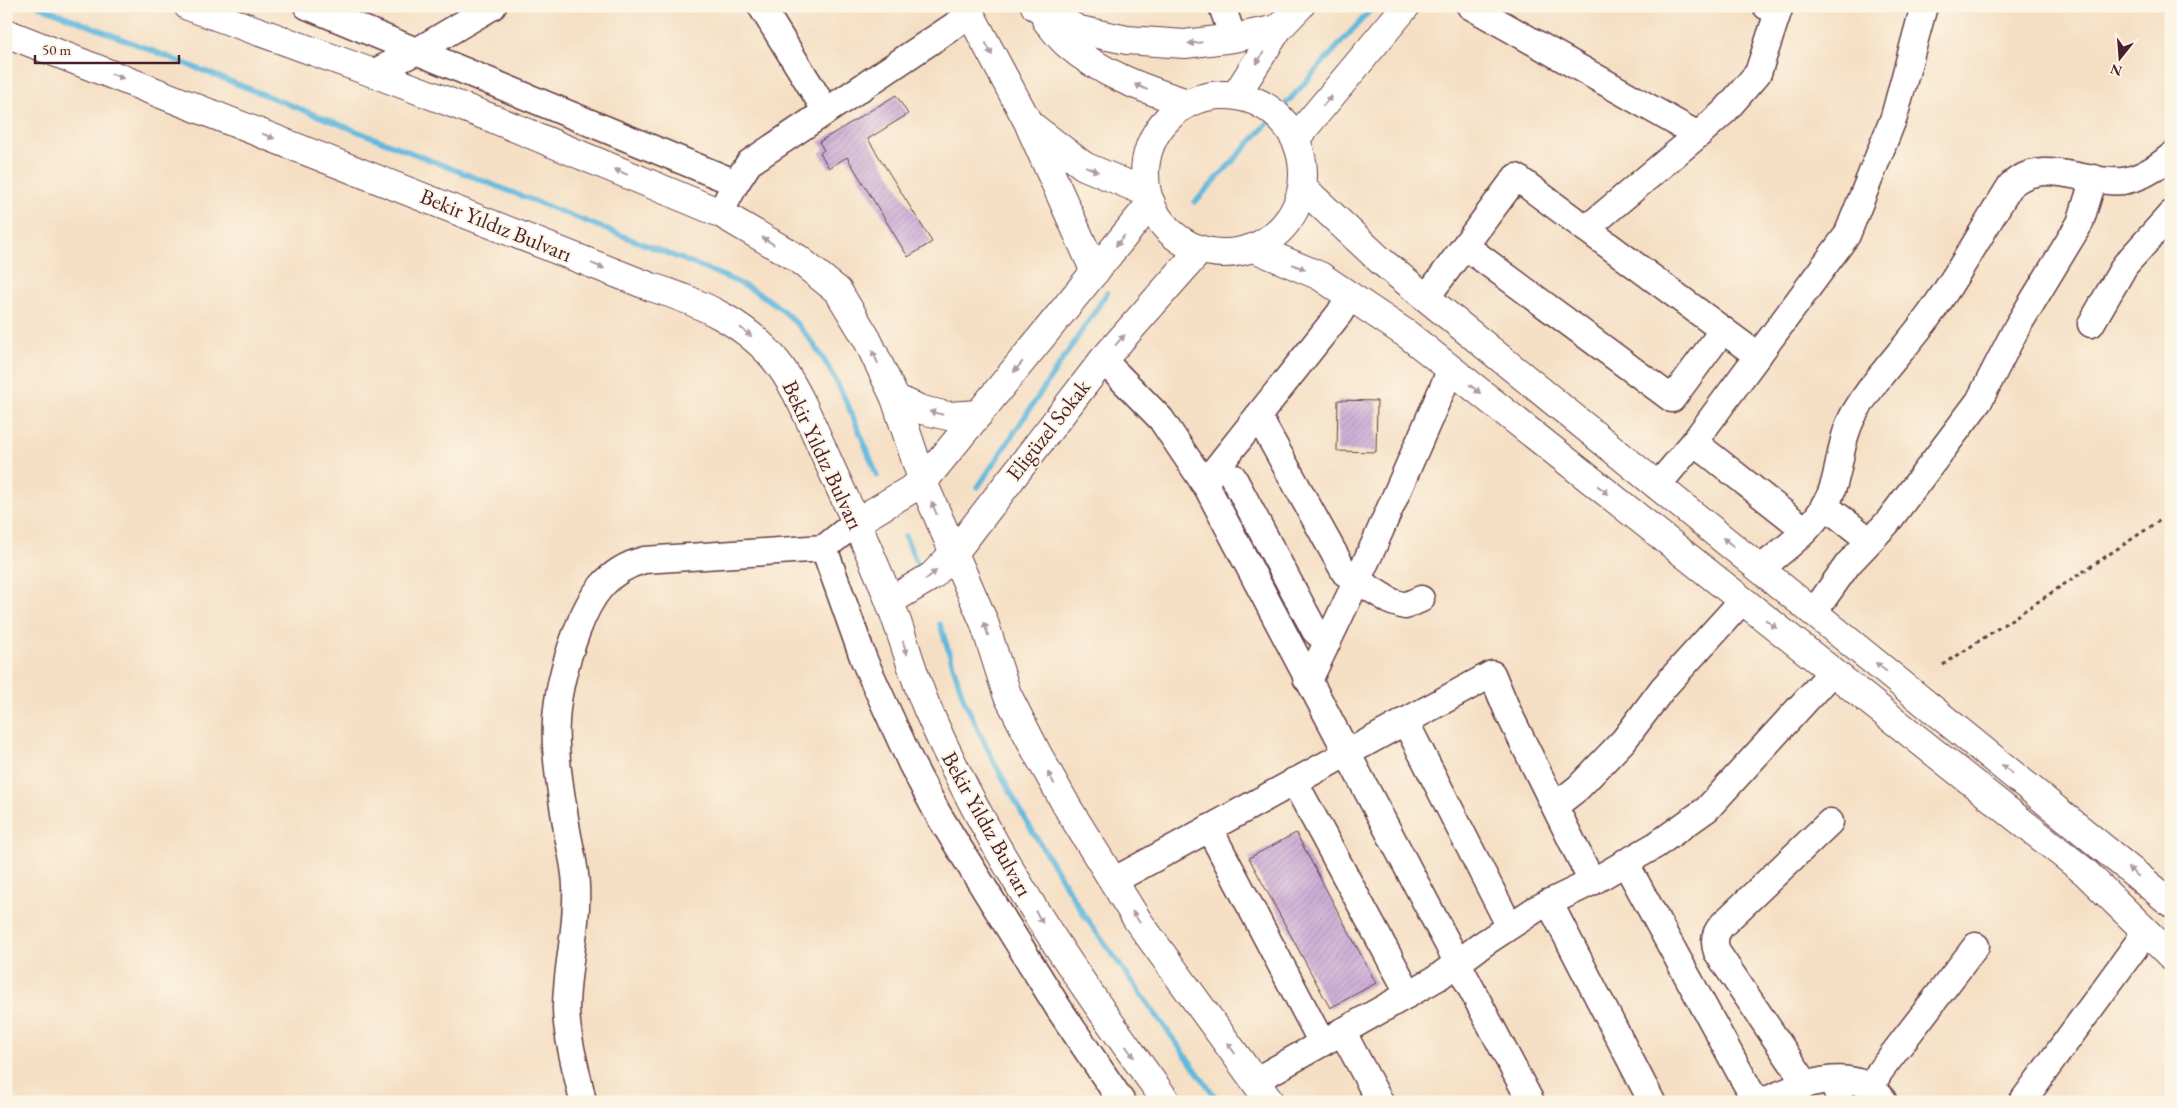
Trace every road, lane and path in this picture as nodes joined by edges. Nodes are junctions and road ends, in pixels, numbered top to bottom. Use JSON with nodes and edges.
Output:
{"nodes":[{"id":1,"x":188,"y":6,"type":"edge"},
{"id":2,"x":307,"y":6,"type":"edge"},
{"id":3,"x":492,"y":6,"type":"edge"},
{"id":4,"x":761,"y":6,"type":"edge"},
{"id":5,"x":1034,"y":6,"type":"edge"},
{"id":6,"x":1222,"y":6,"type":"edge"},
{"id":7,"x":1300,"y":6,"type":"edge"},
{"id":8,"x":1406,"y":6,"type":"edge"},
{"id":9,"x":1470,"y":6,"type":"edge"},
{"id":10,"x":1924,"y":6,"type":"edge"},
{"id":11,"x":1776,"y":7,"type":"edge"},
{"id":12,"x":968,"y":10,"type":"edge"},
{"id":13,"x":1278,"y":29,"type":"junction"},
{"id":14,"x":6,"y":33,"type":"edge"},
{"id":15,"x":1233,"y":38,"type":"junction"},
{"id":16,"x":417,"y":51,"type":"junction"},
{"id":17,"x":373,"y":73,"type":"junction"},
{"id":18,"x":1236,"y":95,"type":"junction"},
{"id":19,"x":1187,"y":103,"type":"junction"},
{"id":20,"x":826,"y":112,"type":"junction"},
{"id":21,"x":1029,"y":124,"type":"junction"},
{"id":22,"x":1698,"y":135,"type":"junction"},
{"id":23,"x":1296,"y":138,"type":"junction"},
{"id":24,"x":2171,"y":156,"type":"edge"},
{"id":25,"x":2094,"y":178,"type":"junction"},
{"id":26,"x":736,"y":183,"type":"junction"},
{"id":27,"x":1303,"y":188,"type":"junction"},
{"id":28,"x":1148,"y":197,"type":"junction"},
{"id":29,"x":720,"y":213,"type":"junction"},
{"id":30,"x":2171,"y":214,"type":"edge"},
{"id":31,"x":1586,"y":229,"type":"junction"},
{"id":32,"x":1465,"y":246,"type":"junction"},
{"id":33,"x":1254,"y":248,"type":"junction"},
{"id":34,"x":1200,"y":250,"type":"junction"},
{"id":35,"x":1095,"y":272,"type":"junction"},
{"id":36,"x":1350,"y":296,"type":"junction"},
{"id":37,"x":1426,"y":298,"type":"junction"},
{"id":38,"x":2092,"y":324,"type":"dead end"},
{"id":39,"x":1723,"y":330,"type":"junction"},
{"id":40,"x":1758,"y":356,"type":"junction"},
{"id":41,"x":1102,"y":360,"type":"junction"},
{"id":42,"x":1451,"y":369,"type":"junction"},
{"id":43,"x":895,"y":398,"type":"junction"},
{"id":44,"x":980,"y":414,"type":"junction"},
{"id":45,"x":1258,"y":416,"type":"junction"},
{"id":46,"x":1694,"y":442,"type":"junction"},
{"id":47,"x":1232,"y":477,"type":"dead end"},
{"id":48,"x":923,"y":482,"type":"junction"},
{"id":49,"x":1203,"y":482,"type":"junction"},
{"id":50,"x":1658,"y":486,"type":"junction"},
{"id":51,"x":1824,"y":505,"type":"junction"},
{"id":52,"x":2171,"y":513,"type":"edge"},
{"id":53,"x":855,"y":523,"type":"junction"},
{"id":54,"x":1804,"y":530,"type":"junction"},
{"id":55,"x":1869,"y":540,"type":"junction"},
{"id":56,"x":824,"y":548,"type":"junction"},
{"id":57,"x":954,"y":553,"type":"junction"},
{"id":58,"x":1760,"y":568,"type":"junction"},
{"id":59,"x":1356,"y":581,"type":"junction"},
{"id":60,"x":1421,"y":600,"type":"dead end"},
{"id":61,"x":890,"y":601,"type":"junction"},
{"id":62,"x":1742,"y":601,"type":"junction"},
{"id":63,"x":1814,"y":612,"type":"junction"},
{"id":64,"x":1327,"y":641,"type":"junction"},
{"id":65,"x":1943,"y":665,"type":"dead end"},
{"id":66,"x":1832,"y":672,"type":"junction"},
{"id":67,"x":1306,"y":678,"type":"junction"},
{"id":68,"x":1405,"y":721,"type":"junction"},
{"id":69,"x":1346,"y":753,"type":"junction"},
{"id":70,"x":1294,"y":781,"type":"junction"},
{"id":71,"x":1555,"y":806,"type":"junction"},
{"id":72,"x":1830,"y":822,"type":"dead end"},
{"id":73,"x":1209,"y":828,"type":"junction"},
{"id":74,"x":1625,"y":862,"type":"junction"},
{"id":75,"x":1112,"y":881,"type":"junction"},
{"id":76,"x":1592,"y":882,"type":"junction"},
{"id":77,"x":1549,"y":902,"type":"junction"},
{"id":78,"x":2171,"y":903,"type":"edge"},
{"id":79,"x":1509,"y":925,"type":"junction"},
{"id":80,"x":2146,"y":932,"type":"junction"},
{"id":81,"x":1976,"y":946,"type":"dead end"},
{"id":82,"x":2171,"y":956,"type":"edge"},
{"id":83,"x":1458,"y":964,"type":"junction"},
{"id":84,"x":1409,"y":994,"type":"junction"},
{"id":85,"x":1332,"y":1037,"type":"junction"},
{"id":86,"x":1806,"y":1084,"type":"junction"},
{"id":87,"x":1837,"y":1091,"type":"edge"},
{"id":88,"x":1262,"y":1092,"type":"edge"},
{"id":89,"x":1877,"y":1096,"type":"edge"},
{"id":90,"x":583,"y":1102,"type":"edge"},
{"id":91,"x":1122,"y":1102,"type":"edge"},
{"id":92,"x":1167,"y":1102,"type":"edge"},
{"id":93,"x":1380,"y":1102,"type":"edge"},
{"id":94,"x":1531,"y":1102,"type":"edge"},
{"id":95,"x":1652,"y":1102,"type":"edge"},
{"id":96,"x":1756,"y":1102,"type":"edge"},
{"id":97,"x":1762,"y":1102,"type":"edge"},
{"id":98,"x":2022,"y":1102,"type":"edge"}],
"edges":[{"from":1,"to":17,"type":"main road"},
{"from":2,"to":16,"type":"street"},
{"from":3,"to":16,"type":"street"},
{"from":4,"to":20,"type":"street"},
{"from":15,"to":5,"type":"main road","one_way":true},
{"from":19,"to":5,"type":"main road","one_way":true},
{"from":6,"to":15,"type":"street"},
{"from":7,"to":13,"type":"main road"},
{"from":23,"to":8,"type":"main road","one_way":true},
{"from":9,"to":22,"type":"street"},
{"from":10,"to":40,"type":"street"},
{"from":11,"to":22,"type":"street"},
{"from":12,"to":20,"type":"street"},
{"from":12,"to":21,"type":"main road","one_way":true},
{"from":13,"to":15,"type":"main road"},
{"from":13,"to":18,"type":"main road","one_way":true},
{"from":14,"to":53,"type":"main road","name":"Bekir Yıldız Bulvarı","one_way":true},
{"from":16,"to":17,"type":"street"},
{"from":16,"to":26,"type":"street"},
{"from":29,"to":17,"type":"main road","one_way":true},
{"from":18,"to":19,"type":"main road"},
{"from":18,"to":23,"type":"main road"},
{"from":19,"to":28,"type":"main road"},
{"from":20,"to":26,"type":"street"},
{"from":21,"to":28,"type":"main road","one_way":true},
{"from":21,"to":35,"type":"main road"},
{"from":22,"to":31,"type":"street"},
{"from":23,"to":27,"type":"main road"},
{"from":24,"to":25,"type":"street"},
{"from":25,"to":51,"type":"street"},
{"from":25,"to":55,"type":"street"},
{"from":26,"to":29,"type":"street"},
{"from":27,"to":33,"type":"main road"},
{"from":27,"to":37,"type":"main road"},
{"from":28,"to":34,"type":"main road"},
{"from":28,"to":35,"type":"main road","one_way":true},
{"from":43,"to":29,"type":"main road","one_way":true},
{"from":30,"to":38,"type":"street"},
{"from":31,"to":32,"type":"street"},
{"from":31,"to":39,"type":"street"},
{"from":32,"to":37,"type":"street"},
{"from":32,"to":39,"type":"street"},
{"from":33,"to":34,"type":"main road"},
{"from":33,"to":36,"type":"main road","one_way":true},
{"from":41,"to":34,"type":"main road","name":"Eligüzel Sokak","one_way":true},
{"from":35,"to":44,"type":"main road","one_way":true},
{"from":36,"to":42,"type":"main road"},
{"from":36,"to":45,"type":"street"},
{"from":37,"to":50,"type":"main road"},
{"from":39,"to":40,"type":"street"},
{"from":40,"to":46,"type":"street"},
{"from":41,"to":49,"type":"street"},
{"from":41,"to":57,"type":"main road","name":"Eligüzel Sokak"},
{"from":42,"to":59,"type":"street"},
{"from":42,"to":62,"type":"main road","one_way":true},
{"from":44,"to":43,"type":"main road","one_way":true},
{"from":43,"to":48,"type":"main road"},
{"from":44,"to":48,"type":"main road"},
{"from":45,"to":49,"type":"street"},
{"from":45,"to":59,"type":"street"},
{"from":46,"to":50,"type":"street"},
{"from":46,"to":54,"type":"street"},
{"from":47,"to":64,"type":"street"},
{"from":48,"to":53,"type":"main road"},
{"from":57,"to":48,"type":"main road","one_way":true},
{"from":49,"to":67,"type":"street"},
{"from":58,"to":50,"type":"main road","one_way":true},
{"from":51,"to":54,"type":"street"},
{"from":51,"to":55,"type":"street"},
{"from":52,"to":65,"type":"path"},
{"from":53,"to":56,"type":"street"},
{"from":53,"to":61,"type":"main road","name":"Bekir Yıldız Bulvarı"},
{"from":54,"to":58,"type":"street"},
{"from":55,"to":63,"type":"street"},
{"from":56,"to":90,"type":"street"},
{"from":56,"to":91,"type":"street"},
{"from":61,"to":57,"type":"main road","name":"Eligüzel Sokak","one_way":true},
{"from":75,"to":57,"type":"main road","one_way":true},
{"from":58,"to":63,"type":"main road"},
{"from":59,"to":60,"type":"street"},
{"from":59,"to":64,"type":"street"},
{"from":61,"to":92,"type":"main road","name":"Bekir Yıldız Bulvarı","one_way":true},
{"from":62,"to":66,"type":"main road","one_way":true},
{"from":62,"to":71,"type":"street"},
{"from":78,"to":63,"type":"main road","one_way":true},
{"from":64,"to":67,"type":"street"},
{"from":66,"to":74,"type":"street"},
{"from":66,"to":80,"type":"main road"},
{"from":67,"to":69,"type":"street"},
{"from":68,"to":69,"type":"street"},
{"from":68,"to":71,"type":"street"},
{"from":68,"to":79,"type":"street"},
{"from":69,"to":70,"type":"street"},
{"from":69,"to":83,"type":"street"},
{"from":70,"to":73,"type":"street"},
{"from":70,"to":84,"type":"street"},
{"from":71,"to":76,"type":"street"},
{"from":72,"to":86,"type":"street"},
{"from":73,"to":75,"type":"street"},
{"from":73,"to":85,"type":"street"},
{"from":74,"to":76,"type":"street"},
{"from":74,"to":96,"type":"street"},
{"from":88,"to":75,"type":"main road","one_way":true},
{"from":76,"to":77,"type":"street"},
{"from":77,"to":79,"type":"street"},
{"from":77,"to":95,"type":"street"},
{"from":79,"to":83,"type":"street"},
{"from":80,"to":82,"type":"main road"},
{"from":80,"to":98,"type":"street"},
{"from":81,"to":89,"type":"street"},
{"from":83,"to":84,"type":"street"},
{"from":83,"to":94,"type":"street"},
{"from":84,"to":85,"type":"street"},
{"from":85,"to":88,"type":"street"},
{"from":85,"to":93,"type":"street"},
{"from":86,"to":87,"type":"street"},
{"from":86,"to":97,"type":"street"},
{"from":87,"to":89,"type":"street"}]}
